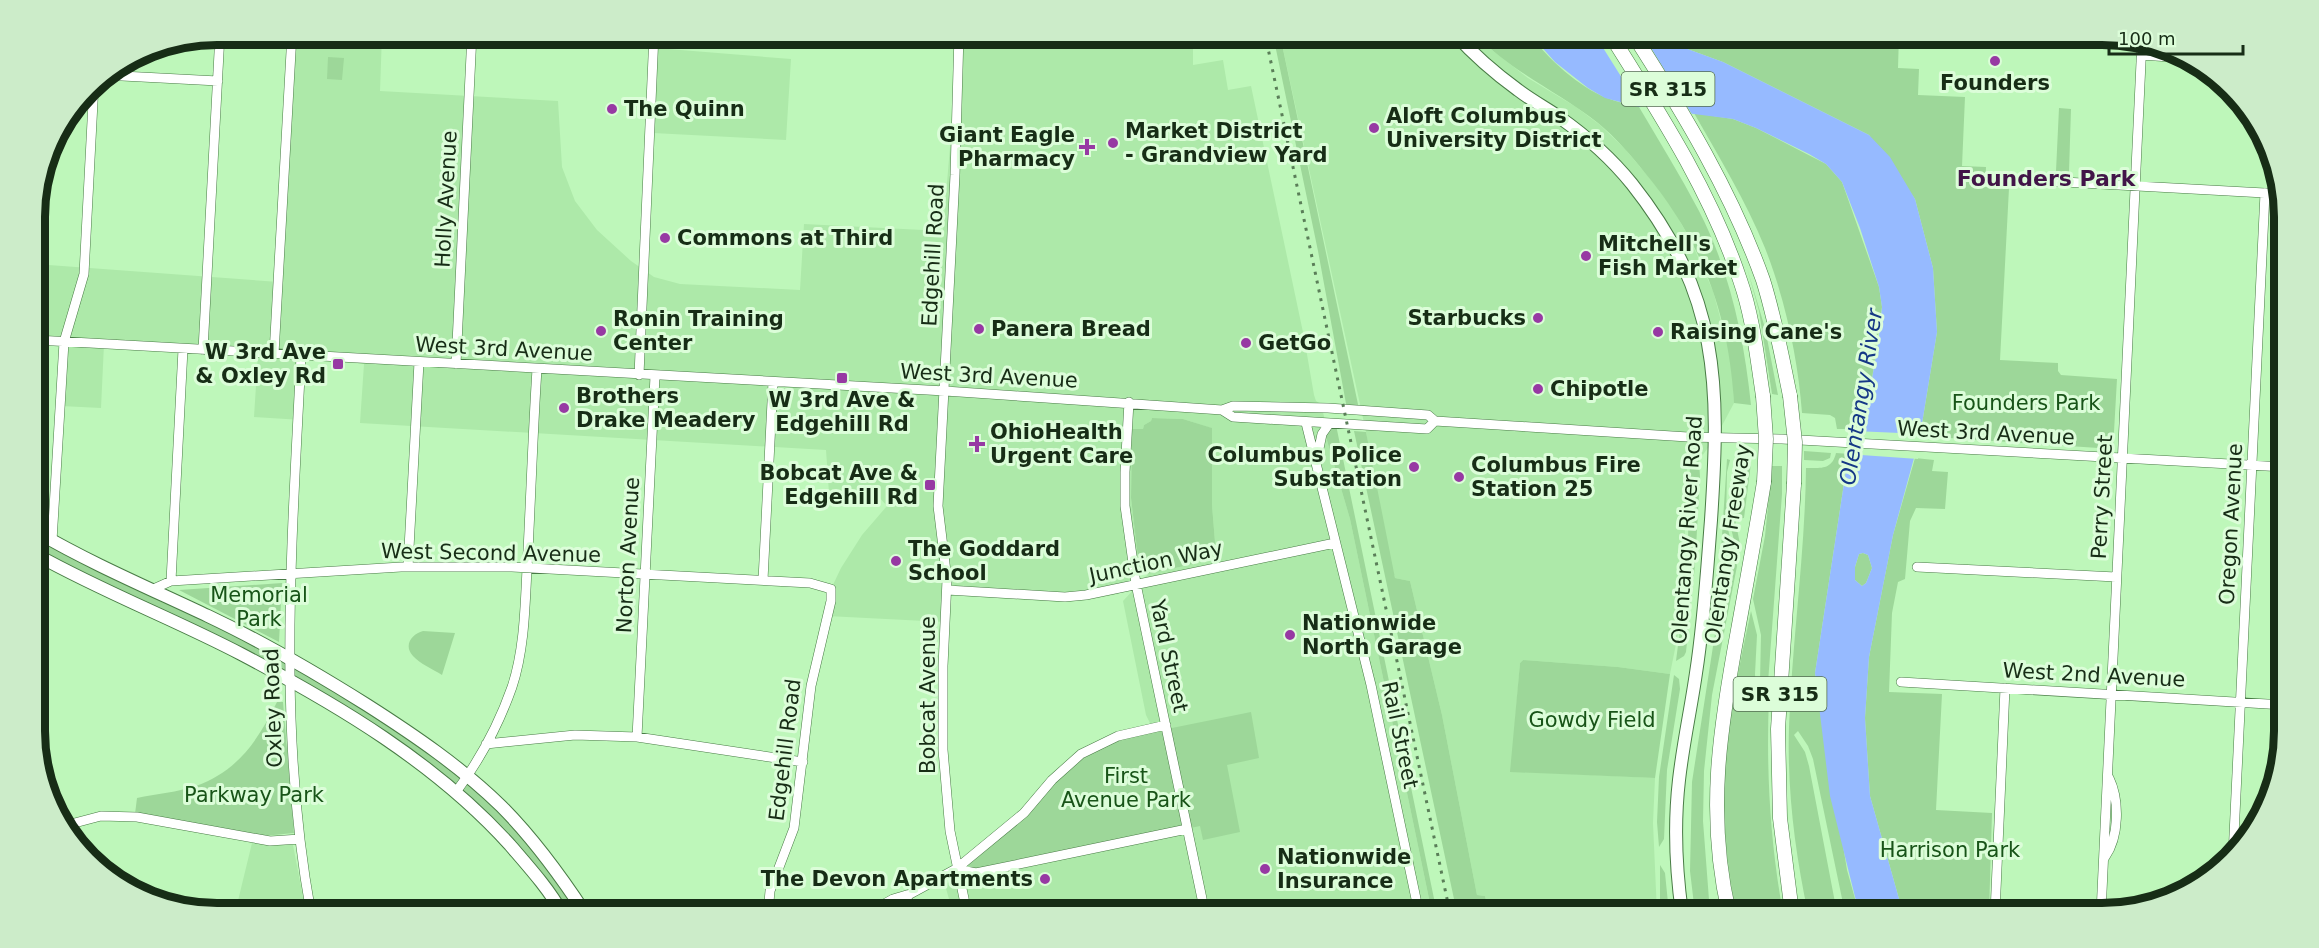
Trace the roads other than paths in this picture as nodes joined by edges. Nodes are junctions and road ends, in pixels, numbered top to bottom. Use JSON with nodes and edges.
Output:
{"nodes":[{"id":1,"x":220,"y":45,"type":"edge"},
{"id":2,"x":291,"y":45,"type":"edge"},
{"id":3,"x":471,"y":45,"type":"edge"},
{"id":4,"x":654,"y":45,"type":"edge"},
{"id":5,"x":959,"y":45,"type":"edge"},
{"id":6,"x":1466,"y":45,"type":"edge"},
{"id":7,"x":1617,"y":45,"type":"edge"},
{"id":8,"x":1640,"y":45,"type":"edge"},
{"id":9,"x":2141,"y":49,"type":"edge"},
{"id":10,"x":2141,"y":55,"type":"junction"},
{"id":11,"x":2162,"y":56,"type":"edge"},
{"id":12,"x":119,"y":76,"type":"edge"},
{"id":13,"x":218,"y":81,"type":"junction"},
{"id":14,"x":93,"y":98,"type":"edge"},
{"id":15,"x":1991,"y":178,"type":"dead end"},
{"id":16,"x":2136,"y":185,"type":"junction"},
{"id":17,"x":2265,"y":193,"type":"junction"},
{"id":18,"x":2273,"y":193,"type":"edge"},
{"id":19,"x":45,"y":341,"type":"edge"},
{"id":20,"x":64,"y":342,"type":"junction"},
{"id":21,"x":183,"y":349,"type":"junction"},
{"id":22,"x":203,"y":350,"type":"junction"},
{"id":23,"x":274,"y":354,"type":"junction"},
{"id":24,"x":301,"y":356,"type":"junction"},
{"id":25,"x":418,"y":362,"type":"junction"},
{"id":26,"x":456,"y":364,"type":"junction"},
{"id":27,"x":537,"y":369,"type":"junction"},
{"id":28,"x":639,"y":375,"type":"junction"},
{"id":29,"x":655,"y":376,"type":"junction"},
{"id":30,"x":772,"y":382,"type":"junction"},
{"id":31,"x":945,"y":392,"type":"junction"},
{"id":32,"x":1129,"y":402,"type":"junction"},
{"id":33,"x":1222,"y":410,"type":"junction"},
{"id":34,"x":1394,"y":412,"type":"junction"},
{"id":35,"x":1436,"y":421,"type":"junction"},
{"id":36,"x":1306,"y":423,"type":"junction"},
{"id":37,"x":1329,"y":424,"type":"junction"},
{"id":38,"x":1716,"y":437,"type":"junction"},
{"id":39,"x":2122,"y":459,"type":"junction"},
{"id":40,"x":1317,"y":460,"type":"junction"},
{"id":41,"x":2252,"y":466,"type":"junction"},
{"id":42,"x":2274,"y":467,"type":"edge"},
{"id":43,"x":939,"y":476,"type":"joint"},
{"id":44,"x":45,"y":537,"type":"edge"},
{"id":45,"x":52,"y":541,"type":"junction"},
{"id":46,"x":1335,"y":543,"type":"junction"},
{"id":47,"x":45,"y":559,"type":"edge"},
{"id":48,"x":408,"y":567,"type":"junction"},
{"id":49,"x":1917,"y":567,"type":"dead end"},
{"id":50,"x":527,"y":568,"type":"junction"},
{"id":51,"x":290,"y":573,"type":"junction"},
{"id":52,"x":645,"y":574,"type":"junction"},
{"id":53,"x":2116,"y":577,"type":"junction"},
{"id":54,"x":763,"y":580,"type":"junction"},
{"id":55,"x":171,"y":581,"type":"junction"},
{"id":56,"x":1136,"y":584,"type":"junction"},
{"id":57,"x":831,"y":589,"type":"joint"},
{"id":58,"x":152,"y":590,"type":"junction"},
{"id":59,"x":947,"y":590,"type":"junction"},
{"id":60,"x":290,"y":659,"type":"junction"},
{"id":61,"x":290,"y":682,"type":"junction"},
{"id":62,"x":1901,"y":682,"type":"dead end"},
{"id":63,"x":2005,"y":688,"type":"junction"},
{"id":64,"x":2111,"y":694,"type":"junction"},
{"id":65,"x":2240,"y":702,"type":"junction"},
{"id":66,"x":2274,"y":704,"type":"edge"},
{"id":67,"x":1166,"y":725,"type":"junction"},
{"id":68,"x":637,"y":736,"type":"junction"},
{"id":69,"x":486,"y":744,"type":"junction"},
{"id":70,"x":803,"y":762,"type":"junction"},
{"id":71,"x":468,"y":776,"type":"junction"},
{"id":72,"x":456,"y":792,"type":"junction"},
{"id":73,"x":72,"y":823,"type":"edge"},
{"id":74,"x":1187,"y":829,"type":"junction"},
{"id":75,"x":300,"y":839,"type":"junction"},
{"id":76,"x":2234,"y":842,"type":"edge"},
{"id":77,"x":1717,"y":852,"type":"junction"},
{"id":78,"x":956,"y":869,"type":"junction"},
{"id":79,"x":910,"y":894,"type":"junction"},
{"id":80,"x":309,"y":903,"type":"edge"},
{"id":81,"x":554,"y":903,"type":"edge"},
{"id":82,"x":577,"y":903,"type":"edge"},
{"id":83,"x":769,"y":903,"type":"edge"},
{"id":84,"x":886,"y":903,"type":"edge"},
{"id":85,"x":902,"y":903,"type":"edge"},
{"id":86,"x":964,"y":903,"type":"edge"},
{"id":87,"x":1203,"y":903,"type":"edge"},
{"id":88,"x":1417,"y":903,"type":"edge"},
{"id":89,"x":1681,"y":903,"type":"edge"},
{"id":90,"x":1721,"y":903,"type":"edge"},
{"id":91,"x":1726,"y":903,"type":"edge"},
{"id":92,"x":1791,"y":903,"type":"edge"},
{"id":93,"x":1995,"y":903,"type":"edge"},
{"id":94,"x":2101,"y":903,"type":"edge"}],
"edges":[{"from":1,"to":13,"type":"street"},
{"from":2,"to":23,"type":"street"},
{"from":3,"to":26,"type":"street","name":"Holly Avenue"},
{"from":4,"to":28,"type":"street"},
{"from":5,"to":31,"type":"street","name":"Edgehill Road"},
{"from":6,"to":38,"type":"main road","name":"Olentangy River Road"},
{"from":7,"to":77,"type":"highway","name":"Olentangy Freeway","number":"SR 315","bridge":true},
{"from":8,"to":92,"type":"highway","number":"SR 315","bridge":true},
{"from":9,"to":10,"type":"street","name":"Perry Street"},
{"from":10,"to":11,"type":"street"},
{"from":10,"to":16,"type":"street","name":"Perry Street"},
{"from":12,"to":13,"type":"street"},
{"from":13,"to":22,"type":"street"},
{"from":14,"to":20,"type":"street"},
{"from":15,"to":16,"type":"street"},
{"from":16,"to":17,"type":"street"},
{"from":16,"to":39,"type":"street","name":"Perry Street"},
{"from":17,"to":18,"type":"street"},
{"from":17,"to":41,"type":"street","name":"Oregon Avenue"},
{"from":19,"to":20,"type":"street","name":"West 3rd Avenue"},
{"from":20,"to":21,"type":"street","name":"West 3rd Avenue"},
{"from":20,"to":45,"type":"street"},
{"from":21,"to":22,"type":"street","name":"West 3rd Avenue"},
{"from":21,"to":55,"type":"street"},
{"from":22,"to":23,"type":"street","name":"West 3rd Avenue"},
{"from":23,"to":24,"type":"street","name":"West 3rd Avenue"},
{"from":24,"to":25,"type":"street","name":"West 3rd Avenue"},
{"from":24,"to":51,"type":"street","name":"Oxley Road"},
{"from":25,"to":26,"type":"street","name":"West 3rd Avenue"},
{"from":25,"to":48,"type":"street"},
{"from":26,"to":27,"type":"street","name":"West 3rd Avenue"},
{"from":27,"to":28,"type":"street","name":"West 3rd Avenue"},
{"from":27,"to":50,"type":"street"},
{"from":28,"to":29,"type":"street","name":"West 3rd Avenue"},
{"from":29,"to":30,"type":"street","name":"West 3rd Avenue"},
{"from":29,"to":52,"type":"street","name":"Norton Avenue"},
{"from":30,"to":31,"type":"street","name":"West 3rd Avenue"},
{"from":30,"to":54,"type":"street"},
{"from":31,"to":32,"type":"street","name":"West 3rd Avenue"},
{"from":31,"to":43,"type":"street","name":"Edgehill Road"},
{"from":32,"to":33,"type":"street","name":"West 3rd Avenue"},
{"from":32,"to":56,"type":"street","name":"Yard Street"},
{"from":33,"to":34,"type":"street","name":"West 3rd Avenue"},
{"from":33,"to":36,"type":"street","name":"West 3rd Avenue"},
{"from":34,"to":35,"type":"street","name":"West 3rd Avenue"},
{"from":34,"to":36,"type":"street"},
{"from":35,"to":37,"type":"street","name":"West 3rd Avenue"},
{"from":35,"to":38,"type":"street","name":"West 3rd Avenue"},
{"from":36,"to":37,"type":"street","name":"West 3rd Avenue"},
{"from":36,"to":40,"type":"street","name":"Rail Street"},
{"from":37,"to":40,"type":"street","name":"Rail Street"},
{"from":38,"to":39,"type":"street","name":"West 3rd Avenue"},
{"from":38,"to":89,"type":"main road","name":"Olentangy River Road"},
{"from":39,"to":41,"type":"street","name":"West 3rd Avenue"},
{"from":39,"to":53,"type":"street","name":"Perry Street"},
{"from":40,"to":46,"type":"street","name":"Rail Street"},
{"from":41,"to":42,"type":"street","name":"West 3rd Avenue"},
{"from":41,"to":65,"type":"street","name":"Oregon Avenue"},
{"from":43,"to":59,"type":"street","name":"Bobcat Avenue"},
{"from":44,"to":45,"type":"main road"},
{"from":45,"to":58,"type":"main road"},
{"from":46,"to":56,"type":"street","name":"Junction Way"},
{"from":46,"to":88,"type":"street","name":"Rail Street"},
{"from":47,"to":61,"type":"main road"},
{"from":48,"to":50,"type":"street","name":"West Second Avenue"},
{"from":48,"to":51,"type":"street","name":"West Second Avenue"},
{"from":49,"to":53,"type":"street"},
{"from":50,"to":52,"type":"street","name":"West Second Avenue"},
{"from":50,"to":69,"type":"street"},
{"from":51,"to":55,"type":"street","name":"West Second Avenue"},
{"from":51,"to":60,"type":"street","name":"Oxley Road"},
{"from":52,"to":54,"type":"street","name":"West Second Avenue"},
{"from":52,"to":68,"type":"street","name":"Norton Avenue"},
{"from":53,"to":64,"type":"street","name":"Perry Street"},
{"from":54,"to":57,"type":"street","name":"West Second Avenue"},
{"from":55,"to":58,"type":"street","name":"West Second Avenue"},
{"from":56,"to":59,"type":"street","name":"Junction Way"},
{"from":56,"to":67,"type":"street","name":"Yard Street"},
{"from":57,"to":70,"type":"street","name":"Edgehill Road"},
{"from":58,"to":60,"type":"main road"},
{"from":59,"to":78,"type":"street","name":"Bobcat Avenue"},
{"from":60,"to":61,"type":"street","name":"Oxley Road"},
{"from":60,"to":71,"type":"main road"},
{"from":61,"to":72,"type":"main road"},
{"from":61,"to":75,"type":"street","name":"Oxley Road"},
{"from":62,"to":63,"type":"street","name":"West 2nd Avenue"},
{"from":63,"to":64,"type":"street","name":"West 2nd Avenue"},
{"from":63,"to":93,"type":"street"},
{"from":64,"to":65,"type":"street","name":"West 2nd Avenue"},
{"from":64,"to":94,"type":"street","name":"Perry Street"},
{"from":65,"to":66,"type":"street","name":"West 2nd Avenue"},
{"from":65,"to":76,"type":"street","name":"Oregon Avenue"},
{"from":67,"to":74,"type":"street","name":"Yard Street"},
{"from":67,"to":78,"type":"street"},
{"from":68,"to":69,"type":"street"},
{"from":68,"to":70,"type":"street"},
{"from":69,"to":71,"type":"street"},
{"from":70,"to":83,"type":"street","name":"Edgehill Road"},
{"from":71,"to":72,"type":"street"},
{"from":71,"to":82,"type":"main road"},
{"from":72,"to":81,"type":"main road"},
{"from":73,"to":75,"type":"street"},
{"from":74,"to":78,"type":"street"},
{"from":74,"to":87,"type":"street","name":"Yard Street"},
{"from":75,"to":80,"type":"street","name":"Oxley Road"},
{"from":77,"to":90,"type":"highway"},
{"from":77,"to":91,"type":"highway","name":"Olentangy Freeway","number":"SR 315"},
{"from":78,"to":79,"type":"street"},
{"from":78,"to":86,"type":"street","name":"Bobcat Avenue"},
{"from":79,"to":84,"type":"street"},
{"from":79,"to":85,"type":"street"}]}
